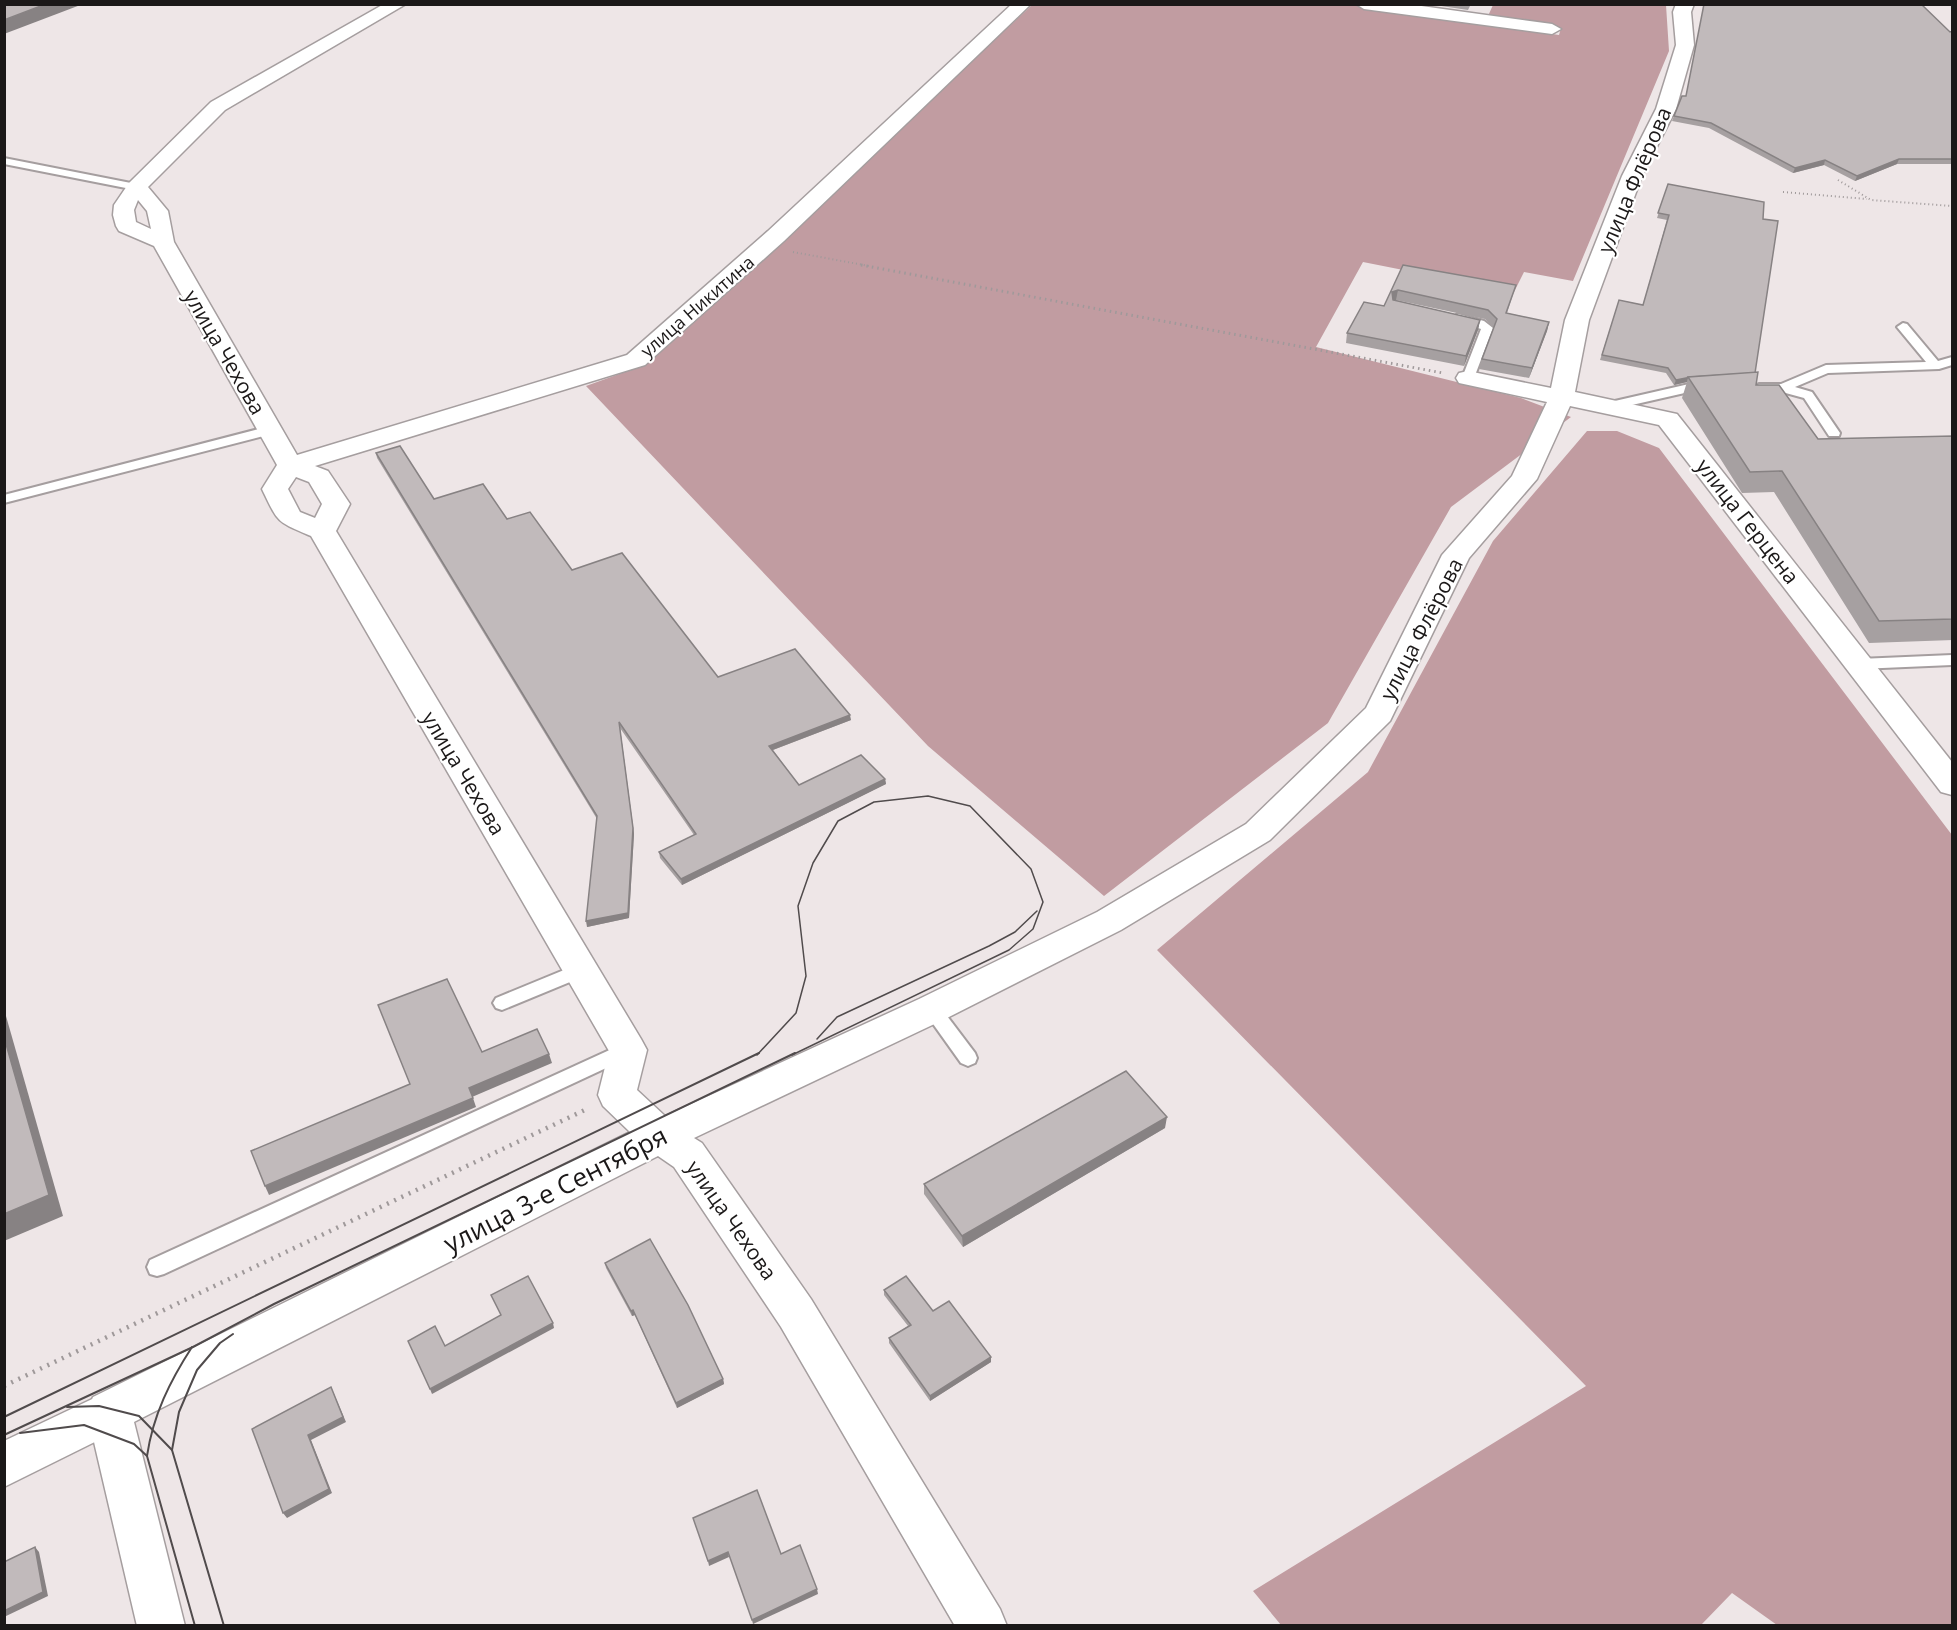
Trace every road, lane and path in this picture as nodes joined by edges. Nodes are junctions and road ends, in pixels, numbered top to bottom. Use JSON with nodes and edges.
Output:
{"nodes":[{"id":1,"x":398,"y":4,"type":"edge"},
{"id":2,"x":1023,"y":4,"type":"edge"},
{"id":3,"x":1364,"y":4,"type":"edge"},
{"id":4,"x":1685,"y":4,"type":"edge"},
{"id":5,"x":1552,"y":29,"type":"dead end"},
{"id":6,"x":4,"y":161,"type":"edge"},
{"id":7,"x":1838,"y":180,"type":"dead end"},
{"id":8,"x":136,"y":187,"type":"junction"},
{"id":9,"x":1783,"y":192,"type":"dead end"},
{"id":10,"x":1871,"y":200,"type":"junction"},
{"id":11,"x":1953,"y":206,"type":"edge"},
{"id":12,"x":765,"y":246,"type":"junction"},
{"id":13,"x":1448,"y":316,"type":"edge"},
{"id":14,"x":1904,"y":327,"type":"dead end"},
{"id":15,"x":1953,"y":361,"type":"edge"},
{"id":16,"x":1935,"y":365,"type":"junction"},
{"id":17,"x":1468,"y":378,"type":"junction"},
{"id":18,"x":1724,"y":388,"type":"edge"},
{"id":19,"x":1747,"y":388,"type":"edge"},
{"id":20,"x":1783,"y":388,"type":"junction"},
{"id":21,"x":1562,"y":396,"type":"junction"},
{"id":22,"x":1610,"y":406,"type":"junction"},
{"id":23,"x":270,"y":430,"type":"junction"},
{"id":24,"x":1834,"y":433,"type":"dead end"},
{"id":25,"x":290,"y":465,"type":"junction"},
{"id":26,"x":4,"y":499,"type":"edge"},
{"id":27,"x":1953,"y":660,"type":"edge"},
{"id":28,"x":1859,"y":664,"type":"junction"},
{"id":29,"x":1953,"y":784,"type":"edge"},
{"id":30,"x":1108,"y":921,"type":"joint"},
{"id":31,"x":581,"y":970,"type":"junction"},
{"id":32,"x":502,"y":1003,"type":"dead end"},
{"id":33,"x":932,"y":1009,"type":"junction"},
{"id":34,"x":628,"y":1050,"type":"junction"},
{"id":35,"x":968,"y":1058,"type":"dead end"},
{"id":36,"x":617,"y":1095,"type":"junction"},
{"id":37,"x":660,"y":1136,"type":"junction"},
{"id":38,"x":157,"y":1267,"type":"dead end"},
{"id":39,"x":4,"y":1386,"type":"edge"},
{"id":40,"x":109,"y":1412,"type":"junction"},
{"id":41,"x":4,"y":1465,"type":"edge"},
{"id":42,"x":161,"y":1626,"type":"edge"},
{"id":43,"x":983,"y":1626,"type":"edge"}],
"edges":[{"from":1,"to":8,"type":"street"},
{"from":2,"to":12,"type":"street","name":"улица Никитина"},
{"from":3,"to":5,"type":"street"},
{"from":4,"to":21,"type":"street","name":"улица Флёрова"},
{"from":6,"to":8,"type":"lane"},
{"from":7,"to":10,"type":"path"},
{"from":8,"to":23,"type":"street","name":"улица Чехова"},
{"from":9,"to":10,"type":"path"},
{"from":10,"to":11,"type":"path"},
{"from":12,"to":17,"type":"path"},
{"from":12,"to":25,"type":"street","name":"улица Никитина"},
{"from":13,"to":17,"type":"lane"},
{"from":14,"to":16,"type":"lane"},
{"from":15,"to":16,"type":"lane"},
{"from":16,"to":20,"type":"lane"},
{"from":17,"to":21,"type":"street","name":"улица Герцена"},
{"from":18,"to":22,"type":"lane"},
{"from":19,"to":20,"type":"lane"},
{"from":20,"to":24,"type":"lane"},
{"from":21,"to":22,"type":"street","name":"улица Герцена"},
{"from":21,"to":30,"type":"street","name":"улица Флёрова"},
{"from":22,"to":28,"type":"street","name":"улица Герцена"},
{"from":23,"to":25,"type":"street","name":"улица Чехова"},
{"from":23,"to":26,"type":"lane"},
{"from":25,"to":31,"type":"street","name":"улица Чехова"},
{"from":27,"to":28,"type":"lane"},
{"from":28,"to":29,"type":"street","name":"улица Герцена"},
{"from":30,"to":33,"type":"street","name":"улица 3-е Сентября"},
{"from":31,"to":32,"type":"lane"},
{"from":31,"to":34,"type":"street","name":"улица Чехова"},
{"from":33,"to":35,"type":"lane"},
{"from":33,"to":37,"type":"street","name":"улица 3-е Сентября"},
{"from":34,"to":36,"type":"street"},
{"from":34,"to":38,"type":"lane"},
{"from":36,"to":37,"type":"street","name":"улица Чехова"},
{"from":36,"to":39,"type":"path"},
{"from":37,"to":40,"type":"street","name":"улица 3-е Сентября"},
{"from":37,"to":43,"type":"street","name":"улица Чехова"},
{"from":40,"to":41,"type":"street","name":"улица 3-е Сентября"},
{"from":40,"to":42,"type":"street"}]}
